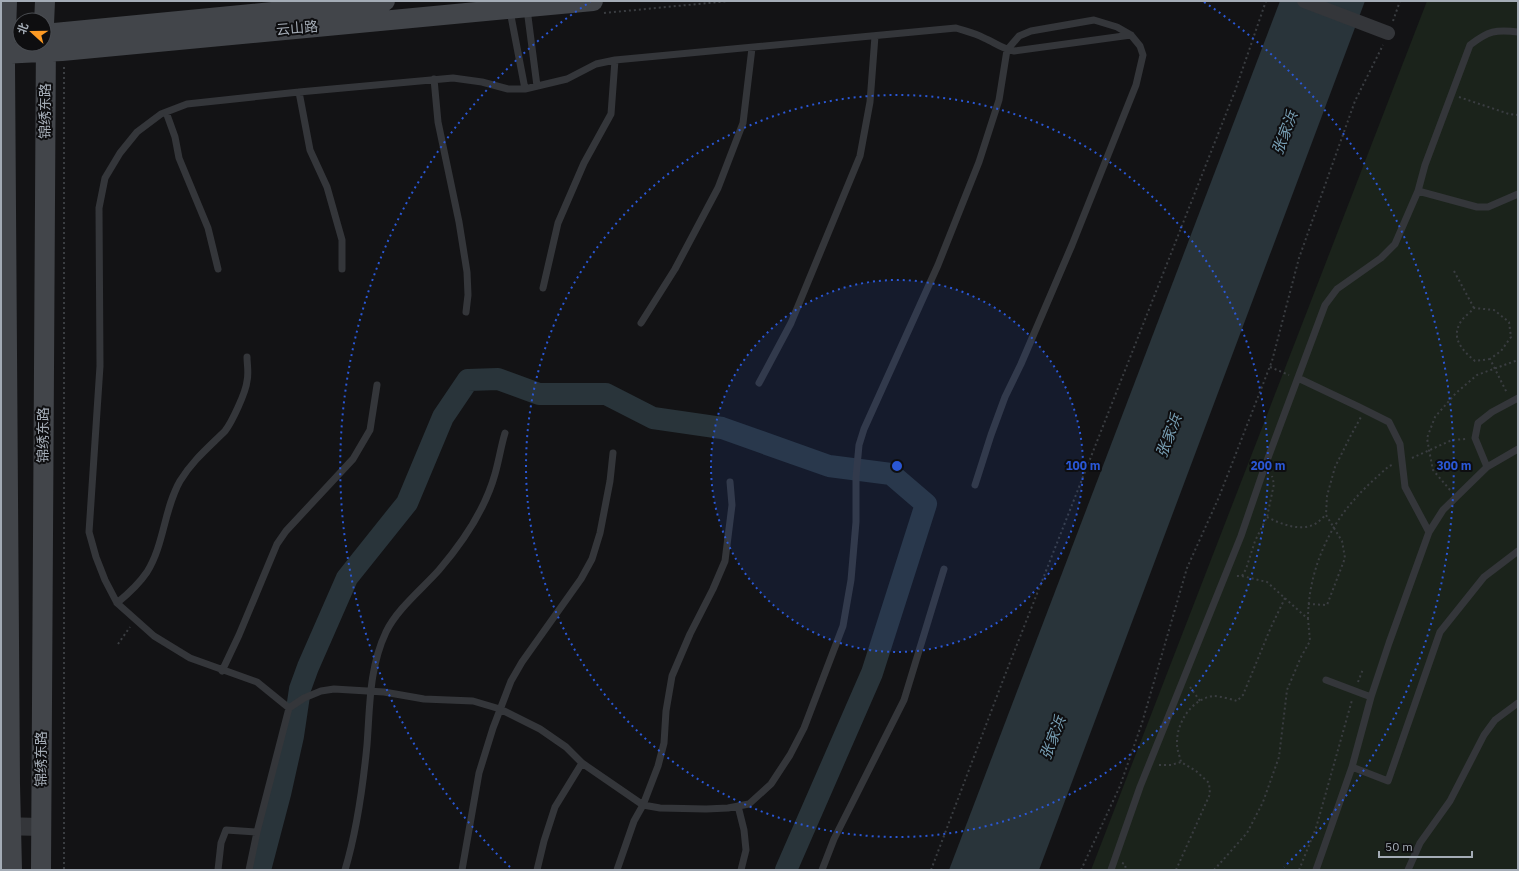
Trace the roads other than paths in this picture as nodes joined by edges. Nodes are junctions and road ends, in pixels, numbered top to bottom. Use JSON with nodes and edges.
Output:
{"nodes":[{"id":1,"x":7,"y":1,"type":"edge"},
{"id":2,"x":45,"y":1,"type":"edge"},
{"id":3,"x":385,"y":1,"type":"edge"},
{"id":4,"x":593,"y":1,"type":"edge"},
{"id":5,"x":1304,"y":1,"type":"edge"},
{"id":6,"x":518,"y":8,"type":"junction"},
{"id":7,"x":45,"y":12,"type":"edge"},
{"id":8,"x":1518,"y":32,"type":"edge"},
{"id":9,"x":1388,"y":33,"type":"road end"},
{"id":10,"x":1131,"y":35,"type":"junction"},
{"id":11,"x":875,"y":36,"type":"junction"},
{"id":12,"x":7,"y":43,"type":"edge"},
{"id":13,"x":52,"y":43,"type":"edge"},
{"id":14,"x":52,"y":43,"type":"edge"},
{"id":15,"x":752,"y":48,"type":"junction"},
{"id":16,"x":1007,"y":50,"type":"junction"},
{"id":17,"x":49,"y":52,"type":"edge"},
{"id":18,"x":615,"y":60,"type":"junction"},
{"id":19,"x":434,"y":79,"type":"junction"},
{"id":20,"x":537,"y":86,"type":"junction"},
{"id":21,"x":525,"y":89,"type":"junction"},
{"id":22,"x":299,"y":92,"type":"junction"},
{"id":23,"x":166,"y":112,"type":"junction"},
{"id":24,"x":1418,"y":191,"type":"junction"},
{"id":25,"x":1518,"y":194,"type":"edge"},
{"id":26,"x":218,"y":269,"type":"dead end"},
{"id":27,"x":342,"y":270,"type":"dead end"},
{"id":28,"x":543,"y":288,"type":"dead end"},
{"id":29,"x":466,"y":312,"type":"dead end"},
{"id":30,"x":641,"y":323,"type":"dead end"},
{"id":31,"x":247,"y":357,"type":"dead end"},
{"id":32,"x":1298,"y":378,"type":"junction"},
{"id":33,"x":759,"y":383,"type":"dead end"},
{"id":34,"x":377,"y":385,"type":"dead end"},
{"id":35,"x":1518,"y":398,"type":"edge"},
{"id":36,"x":504,"y":433,"type":"dead end"},
{"id":37,"x":1518,"y":449,"type":"edge"},
{"id":38,"x":613,"y":453,"type":"dead end"},
{"id":39,"x":1487,"y":467,"type":"junction"},
{"id":40,"x":730,"y":482,"type":"dead end"},
{"id":41,"x":975,"y":485,"type":"dead end"},
{"id":42,"x":1428,"y":532,"type":"junction"},
{"id":43,"x":1518,"y":551,"type":"edge"},
{"id":44,"x":944,"y":569,"type":"dead end"},
{"id":45,"x":117,"y":603,"type":"junction"},
{"id":46,"x":222,"y":671,"type":"junction"},
{"id":47,"x":1326,"y":680,"type":"dead end"},
{"id":48,"x":370,"y":691,"type":"junction"},
{"id":49,"x":1371,"y":697,"type":"junction"},
{"id":50,"x":1518,"y":703,"type":"edge"},
{"id":51,"x":292,"y":706,"type":"junction"},
{"id":52,"x":500,"y":709,"type":"junction"},
{"id":53,"x":582,"y":763,"type":"junction"},
{"id":54,"x":1352,"y":767,"type":"junction"},
{"id":55,"x":643,"y":805,"type":"junction"},
{"id":56,"x":738,"y":806,"type":"junction"},
{"id":57,"x":6,"y":826,"type":"edge"},
{"id":58,"x":40,"y":827,"type":"junction"},
{"id":59,"x":257,"y":832,"type":"junction"},
{"id":60,"x":12,"y":870,"type":"edge"},
{"id":61,"x":41,"y":870,"type":"edge"},
{"id":62,"x":218,"y":870,"type":"edge"},
{"id":63,"x":249,"y":870,"type":"edge"},
{"id":64,"x":345,"y":870,"type":"edge"},
{"id":65,"x":462,"y":870,"type":"edge"},
{"id":66,"x":537,"y":870,"type":"edge"},
{"id":67,"x":617,"y":870,"type":"edge"},
{"id":68,"x":741,"y":870,"type":"edge"},
{"id":69,"x":822,"y":870,"type":"edge"},
{"id":70,"x":1111,"y":870,"type":"edge"},
{"id":71,"x":1316,"y":870,"type":"edge"},
{"id":72,"x":1408,"y":870,"type":"edge"}],
"edges":[{"from":1,"to":12,"type":"main road"},
{"from":2,"to":7,"type":"main road","name":"锦绣东路"},
{"from":3,"to":13,"type":"main road","name":"云山路"},
{"from":4,"to":6,"type":"main road","name":"云山路"},
{"from":5,"to":9,"type":"street"},
{"from":6,"to":14,"type":"main road","name":"云山路"},
{"from":6,"to":20,"type":"lane"},
{"from":6,"to":21,"type":"lane"},
{"from":8,"to":24,"type":"lane"},
{"from":10,"to":16,"type":"lane"},
{"from":10,"to":16,"type":"lane"},
{"from":10,"to":41,"type":"lane"},
{"from":11,"to":15,"type":"lane"},
{"from":11,"to":16,"type":"lane"},
{"from":11,"to":33,"type":"lane"},
{"from":12,"to":57,"type":"main road"},
{"from":15,"to":18,"type":"lane"},
{"from":15,"to":30,"type":"lane"},
{"from":16,"to":56,"type":"lane"},
{"from":17,"to":58,"type":"main road","name":"锦绣东路"},
{"from":18,"to":20,"type":"lane"},
{"from":18,"to":28,"type":"lane"},
{"from":19,"to":21,"type":"lane"},
{"from":19,"to":22,"type":"lane"},
{"from":19,"to":29,"type":"lane"},
{"from":20,"to":21,"type":"lane"},
{"from":22,"to":23,"type":"lane"},
{"from":22,"to":27,"type":"lane"},
{"from":23,"to":26,"type":"lane"},
{"from":23,"to":45,"type":"lane"},
{"from":24,"to":25,"type":"lane"},
{"from":24,"to":32,"type":"lane"},
{"from":31,"to":45,"type":"lane"},
{"from":32,"to":42,"type":"lane"},
{"from":32,"to":70,"type":"lane"},
{"from":34,"to":46,"type":"lane"},
{"from":35,"to":39,"type":"lane"},
{"from":36,"to":48,"type":"lane"},
{"from":37,"to":39,"type":"lane"},
{"from":38,"to":52,"type":"lane"},
{"from":39,"to":42,"type":"lane"},
{"from":40,"to":55,"type":"lane"},
{"from":42,"to":49,"type":"lane"},
{"from":43,"to":54,"type":"lane"},
{"from":44,"to":69,"type":"lane"},
{"from":45,"to":46,"type":"lane"},
{"from":46,"to":51,"type":"lane"},
{"from":47,"to":49,"type":"lane"},
{"from":48,"to":51,"type":"lane"},
{"from":48,"to":52,"type":"lane"},
{"from":48,"to":64,"type":"lane"},
{"from":49,"to":54,"type":"lane"},
{"from":50,"to":72,"type":"lane"},
{"from":51,"to":59,"type":"lane"},
{"from":52,"to":53,"type":"lane"},
{"from":52,"to":65,"type":"lane"},
{"from":53,"to":55,"type":"lane"},
{"from":53,"to":66,"type":"lane"},
{"from":54,"to":71,"type":"lane"},
{"from":55,"to":56,"type":"lane"},
{"from":55,"to":67,"type":"lane"},
{"from":56,"to":68,"type":"lane"},
{"from":57,"to":58,"type":"street"},
{"from":57,"to":60,"type":"main road"},
{"from":58,"to":61,"type":"main road","name":"锦绣东路"},
{"from":59,"to":62,"type":"lane"},
{"from":59,"to":63,"type":"lane"}]}
